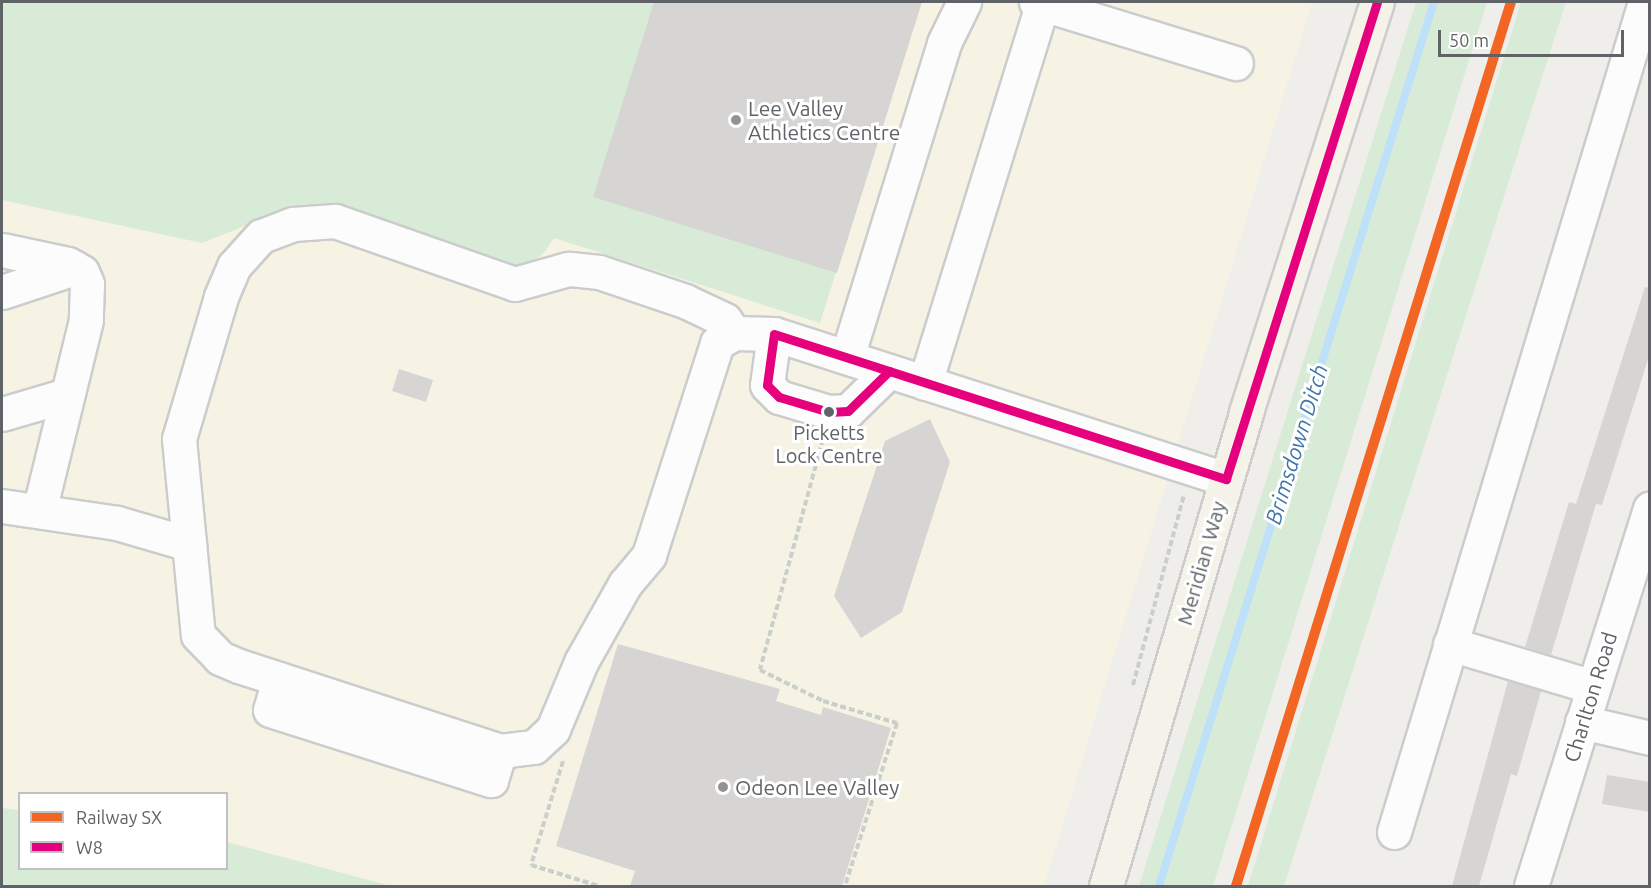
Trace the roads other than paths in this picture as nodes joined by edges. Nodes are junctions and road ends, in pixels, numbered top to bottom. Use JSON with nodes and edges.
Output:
{"nodes":[{"id":1,"x":964,"y":2,"type":"edge"},
{"id":2,"x":1041,"y":2,"type":"edge"},
{"id":3,"x":1377,"y":2,"type":"edge"},
{"id":4,"x":1645,"y":2,"type":"edge"},
{"id":5,"x":1236,"y":63,"type":"dead end"},
{"id":6,"x":2,"y":250,"type":"edge"},
{"id":7,"x":75,"y":268,"type":"junction"},
{"id":8,"x":2,"y":292,"type":"edge"},
{"id":9,"x":734,"y":333,"type":"junction"},
{"id":10,"x":774,"y":334,"type":"junction"},
{"id":11,"x":847,"y":357,"type":"junction"},
{"id":12,"x":889,"y":371,"type":"junction"},
{"id":13,"x":925,"y":383,"type":"junction"},
{"id":14,"x":67,"y":395,"type":"junction"},
{"id":15,"x":2,"y":414,"type":"edge"},
{"id":16,"x":1226,"y":479,"type":"junction"},
{"id":17,"x":2,"y":506,"type":"edge"},
{"id":18,"x":1650,"y":508,"type":"edge"},
{"id":19,"x":39,"y":511,"type":"junction"},
{"id":20,"x":189,"y":544,"type":"junction"},
{"id":21,"x":1450,"y":644,"type":"junction"},
{"id":22,"x":1593,"y":687,"type":"junction"},
{"id":23,"x":1582,"y":722,"type":"junction"},
{"id":24,"x":1650,"y":738,"type":"edge"},
{"id":25,"x":1394,"y":832,"type":"dead end"},
{"id":26,"x":1106,"y":886,"type":"edge"},
{"id":27,"x":1531,"y":886,"type":"edge"}],
"edges":[{"from":1,"to":11,"type":"street"},
{"from":2,"to":5,"type":"street"},
{"from":2,"to":13,"type":"street"},
{"from":3,"to":16,"type":"main road","name":"Meridian Way"},
{"from":4,"to":21,"type":"street"},
{"from":6,"to":7,"type":"street"},
{"from":7,"to":8,"type":"street"},
{"from":7,"to":14,"type":"street"},
{"from":9,"to":10,"type":"street"},
{"from":9,"to":20,"type":"street"},
{"from":9,"to":20,"type":"street"},
{"from":10,"to":11,"type":"street"},
{"from":10,"to":12,"type":"street"},
{"from":11,"to":12,"type":"street"},
{"from":12,"to":13,"type":"street"},
{"from":13,"to":16,"type":"street"},
{"from":14,"to":15,"type":"street"},
{"from":14,"to":19,"type":"street"},
{"from":16,"to":26,"type":"main road","name":"Meridian Way"},
{"from":17,"to":19,"type":"street"},
{"from":18,"to":22,"type":"street","name":"Charlton Road"},
{"from":19,"to":20,"type":"street"},
{"from":21,"to":22,"type":"street"},
{"from":21,"to":25,"type":"street"},
{"from":22,"to":23,"type":"street","name":"Charlton Road"},
{"from":23,"to":24,"type":"street"},
{"from":23,"to":27,"type":"street","name":"Charlton Road"}]}
